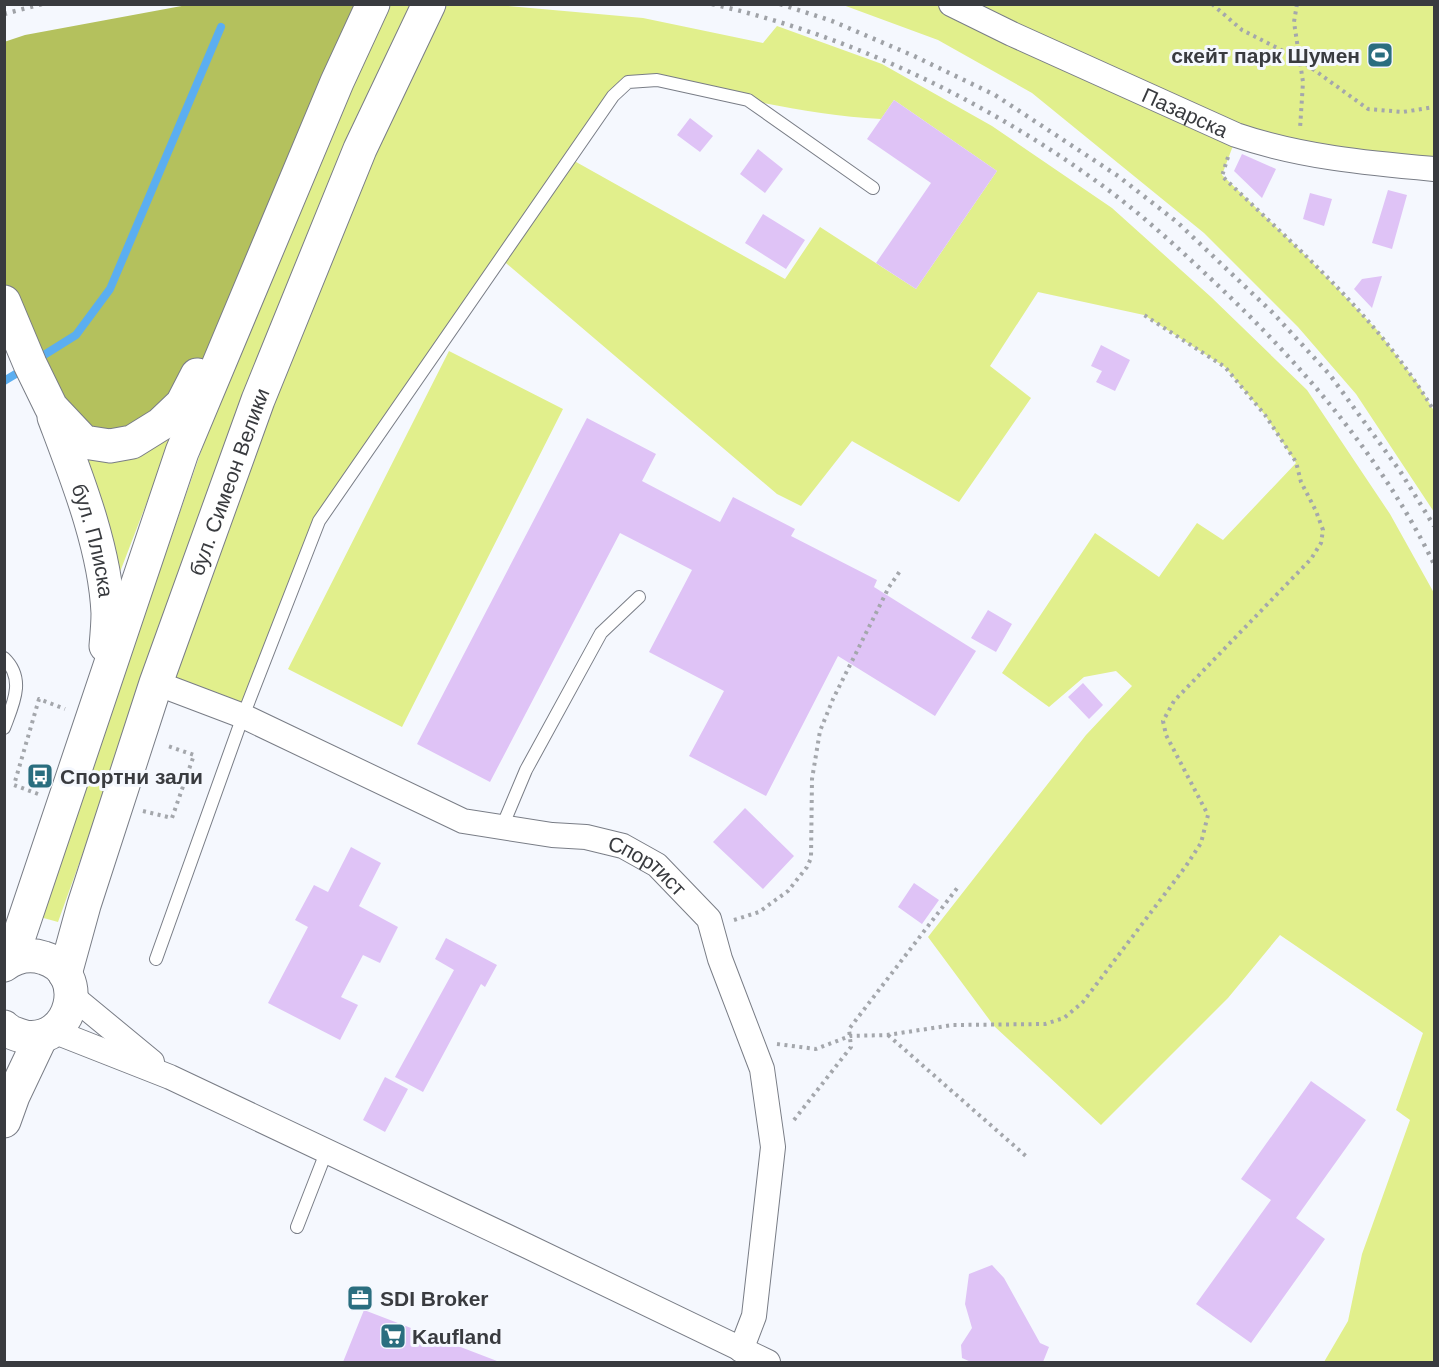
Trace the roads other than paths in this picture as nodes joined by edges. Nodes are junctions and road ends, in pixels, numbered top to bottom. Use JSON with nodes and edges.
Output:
{"nodes":[{"id":1,"x":374,"y":4,"type":"edge"},
{"id":2,"x":429,"y":4,"type":"edge"},
{"id":3,"x":951,"y":4,"type":"edge"},
{"id":4,"x":1434,"y":169,"type":"edge"},
{"id":5,"x":873,"y":188,"type":"dead end"},
{"id":6,"x":274,"y":231,"type":"junction"},
{"id":7,"x":6,"y":307,"type":"edge"},
{"id":8,"x":51,"y":407,"type":"junction"},
{"id":9,"x":639,"y":597,"type":"dead end"},
{"id":10,"x":4,"y":658,"type":"edge"},
{"id":11,"x":104,"y":679,"type":"junction"},
{"id":12,"x":156,"y":683,"type":"junction"},
{"id":13,"x":243,"y":716,"type":"junction"},
{"id":14,"x":4,"y":728,"type":"edge"},
{"id":15,"x":502,"y":827,"type":"junction"},
{"id":16,"x":156,"y":959,"type":"dead end"},
{"id":17,"x":8,"y":962,"type":"edge"},
{"id":18,"x":68,"y":985,"type":"junction"},
{"id":19,"x":4,"y":1027,"type":"edge"},
{"id":20,"x":47,"y":1034,"type":"junction"},
{"id":21,"x":170,"y":1077,"type":"junction"},
{"id":22,"x":4,"y":1121,"type":"edge"},
{"id":23,"x":327,"y":1150,"type":"junction"},
{"id":24,"x":297,"y":1227,"type":"dead end"},
{"id":25,"x":741,"y":1350,"type":"junction"},
{"id":26,"x":768,"y":1362,"type":"edge"}],
"edges":[{"from":1,"to":6,"type":"main road"},
{"from":2,"to":12,"type":"main road","name":"бул. Симеон Велики"},
{"from":3,"to":4,"type":"street","name":"Пазарска"},
{"from":5,"to":13,"type":"lane"},
{"from":6,"to":8,"type":"main road"},
{"from":6,"to":11,"type":"main road"},
{"from":7,"to":8,"type":"main road"},
{"from":8,"to":11,"type":"main road","name":"бул. Плиска"},
{"from":9,"to":15,"type":"lane"},
{"from":10,"to":14,"type":"lane"},
{"from":11,"to":17,"type":"main road"},
{"from":12,"to":13,"type":"street","name":"Спортист"},
{"from":12,"to":18,"type":"main road","name":"бул. Симеон Велики"},
{"from":13,"to":15,"type":"street","name":"Спортист"},
{"from":13,"to":16,"type":"lane"},
{"from":15,"to":25,"type":"street","name":"Спортист"},
{"from":17,"to":18,"type":"main road"},
{"from":18,"to":20,"type":"main road","name":"бул. Симеон Велики"},
{"from":18,"to":21,"type":"street"},
{"from":19,"to":20,"type":"main road"},
{"from":20,"to":21,"type":"street"},
{"from":20,"to":22,"type":"main road","name":"бул. Симеон Велики"},
{"from":21,"to":23,"type":"street"},
{"from":23,"to":24,"type":"lane"},
{"from":23,"to":25,"type":"street"},
{"from":25,"to":26,"type":"street"}]}
